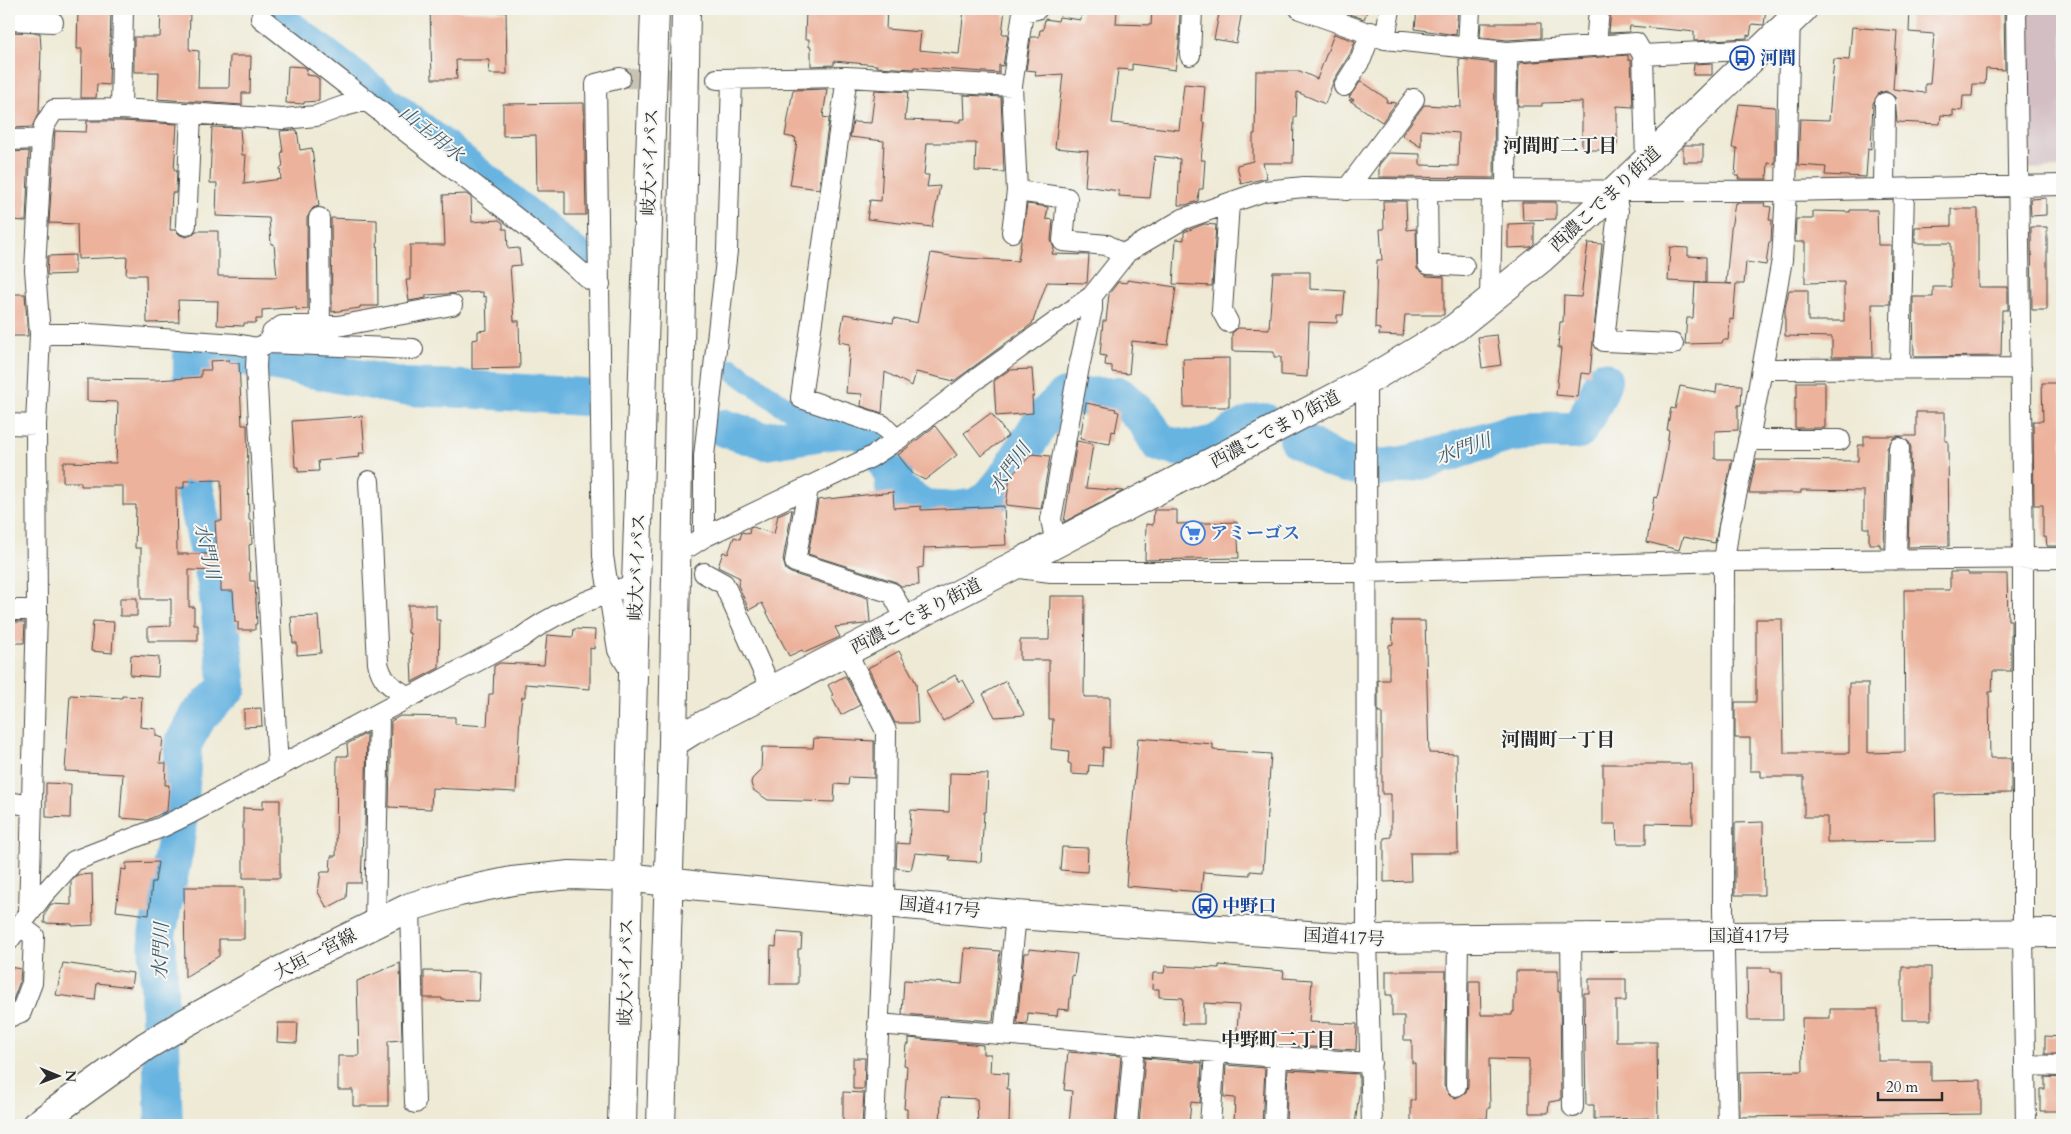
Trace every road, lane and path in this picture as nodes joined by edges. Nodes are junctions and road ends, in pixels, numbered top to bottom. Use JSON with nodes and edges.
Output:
{"nodes":[{"id":1,"x":123,"y":9,"type":"edge"},
{"id":2,"x":655,"y":9,"type":"edge"},
{"id":3,"x":686,"y":9,"type":"edge"},
{"id":4,"x":1037,"y":9,"type":"edge"},
{"id":5,"x":1192,"y":9,"type":"edge"},
{"id":6,"x":1300,"y":9,"type":"edge"},
{"id":7,"x":1390,"y":9,"type":"edge"},
{"id":8,"x":1470,"y":9,"type":"edge"},
{"id":9,"x":1599,"y":9,"type":"edge"},
{"id":10,"x":2016,"y":9,"type":"edge"},
{"id":11,"x":1795,"y":13,"type":"edge"},
{"id":12,"x":261,"y":18,"type":"dead end"},
{"id":13,"x":9,"y":20,"type":"edge"},
{"id":14,"x":53,"y":22,"type":"dead end"},
{"id":15,"x":1378,"y":35,"type":"junction"},
{"id":16,"x":1468,"y":46,"type":"junction"},
{"id":17,"x":1596,"y":46,"type":"junction"},
{"id":18,"x":1762,"y":49,"type":"junction"},
{"id":19,"x":1507,"y":52,"type":"junction"},
{"id":20,"x":1643,"y":54,"type":"junction"},
{"id":21,"x":1190,"y":55,"type":"dead end"},
{"id":22,"x":847,"y":77,"type":"junction"},
{"id":23,"x":620,"y":78,"type":"tunnel mouth"},
{"id":24,"x":1012,"y":86,"type":"junction"},
{"id":25,"x":1344,"y":86,"type":"dead end"},
{"id":26,"x":1414,"y":99,"type":"dead end"},
{"id":27,"x":367,"y":100,"type":"junction"},
{"id":28,"x":1885,"y":103,"type":"dead end"},
{"id":29,"x":121,"y":110,"type":"junction"},
{"id":30,"x":191,"y":114,"type":"junction"},
{"id":31,"x":42,"y":139,"type":"junction"},
{"id":32,"x":9,"y":140,"type":"edge"},
{"id":33,"x":1646,"y":161,"type":"junction"},
{"id":34,"x":2062,"y":185,"type":"edge"},
{"id":35,"x":2019,"y":186,"type":"junction"},
{"id":36,"x":1884,"y":189,"type":"junction"},
{"id":37,"x":1904,"y":189,"type":"junction"},
{"id":38,"x":1346,"y":190,"type":"junction"},
{"id":39,"x":1426,"y":190,"type":"junction"},
{"id":40,"x":1017,"y":191,"type":"junction"},
{"id":41,"x":1499,"y":191,"type":"junction"},
{"id":42,"x":1615,"y":191,"type":"junction"},
{"id":43,"x":1786,"y":191,"type":"junction"},
{"id":44,"x":1229,"y":203,"type":"junction"},
{"id":45,"x":319,"y":218,"type":"dead end"},
{"id":46,"x":186,"y":225,"type":"dead end"},
{"id":47,"x":1012,"y":232,"type":"dead end"},
{"id":48,"x":1124,"y":256,"type":"junction"},
{"id":49,"x":1464,"y":266,"type":"dead end"},
{"id":50,"x":600,"y":284,"type":"junction"},
{"id":51,"x":1092,"y":296,"type":"junction"},
{"id":52,"x":1490,"y":300,"type":"junction"},
{"id":53,"x":452,"y":305,"type":"dead end"},
{"id":54,"x":1228,"y":322,"type":"dead end"},
{"id":55,"x":320,"y":326,"type":"junction"},
{"id":56,"x":40,"y":334,"type":"junction"},
{"id":57,"x":1673,"y":344,"type":"dead end"},
{"id":58,"x":413,"y":349,"type":"dead end"},
{"id":59,"x":259,"y":352,"type":"junction"},
{"id":60,"x":1900,"y":368,"type":"junction"},
{"id":61,"x":2021,"y":368,"type":"junction"},
{"id":62,"x":1762,"y":369,"type":"junction"},
{"id":63,"x":1366,"y":381,"type":"junction"},
{"id":64,"x":9,"y":424,"type":"edge"},
{"id":65,"x":36,"y":425,"type":"junction"},
{"id":66,"x":1748,"y":440,"type":"junction"},
{"id":67,"x":1840,"y":440,"type":"dead end"},
{"id":68,"x":895,"y":441,"type":"junction"},
{"id":69,"x":1899,"y":448,"type":"dead end"},
{"id":70,"x":370,"y":481,"type":"dead end"},
{"id":71,"x":808,"y":488,"type":"junction"},
{"id":72,"x":704,"y":537,"type":"junction"},
{"id":73,"x":1056,"y":544,"type":"junction"},
{"id":74,"x":676,"y":546,"type":"junction"},
{"id":75,"x":2023,"y":558,"type":"junction"},
{"id":76,"x":2062,"y":558,"type":"edge"},
{"id":77,"x":1896,"y":560,"type":"junction"},
{"id":78,"x":1724,"y":562,"type":"junction"},
{"id":79,"x":1012,"y":567,"type":"junction"},
{"id":80,"x":1366,"y":572,"type":"junction"},
{"id":81,"x":704,"y":573,"type":"dead end"},
{"id":82,"x":636,"y":584,"type":"junction"},
{"id":83,"x":609,"y":592,"type":"junction"},
{"id":84,"x":9,"y":610,"type":"edge"},
{"id":85,"x":37,"y":610,"type":"junction"},
{"id":86,"x":907,"y":621,"type":"junction"},
{"id":87,"x":846,"y":652,"type":"junction"},
{"id":88,"x":633,"y":675,"type":"junction"},
{"id":89,"x":772,"y":691,"type":"junction"},
{"id":90,"x":408,"y":697,"type":"junction"},
{"id":91,"x":379,"y":714,"type":"junction"},
{"id":92,"x":673,"y":743,"type":"junction"},
{"id":93,"x":278,"y":768,"type":"junction"},
{"id":94,"x":9,"y":802,"type":"edge"},
{"id":95,"x":32,"y":806,"type":"junction"},
{"id":96,"x":628,"y":877,"type":"junction"},
{"id":97,"x":668,"y":882,"type":"junction"},
{"id":98,"x":884,"y":902,"type":"junction"},
{"id":99,"x":410,"y":907,"type":"junction"},
{"id":100,"x":1016,"y":915,"type":"junction"},
{"id":101,"x":375,"y":923,"type":"junction"},
{"id":102,"x":19,"y":926,"type":"edge"},
{"id":103,"x":2024,"y":933,"type":"junction"},
{"id":104,"x":2062,"y":933,"type":"edge"},
{"id":105,"x":1572,"y":936,"type":"junction"},
{"id":106,"x":1724,"y":936,"type":"junction"},
{"id":107,"x":1458,"y":938,"type":"junction"},
{"id":108,"x":1367,"y":939,"type":"junction"},
{"id":109,"x":9,"y":1017,"type":"edge"},
{"id":110,"x":878,"y":1024,"type":"junction"},
{"id":111,"x":1004,"y":1034,"type":"junction"},
{"id":112,"x":1134,"y":1045,"type":"junction"},
{"id":113,"x":1215,"y":1052,"type":"junction"},
{"id":114,"x":1276,"y":1058,"type":"junction"},
{"id":115,"x":1371,"y":1063,"type":"junction"},
{"id":116,"x":2025,"y":1065,"type":"junction"},
{"id":117,"x":2062,"y":1066,"type":"edge"},
{"id":118,"x":1456,"y":1086,"type":"dead end"},
{"id":119,"x":415,"y":1103,"type":"dead end"},
{"id":120,"x":1573,"y":1107,"type":"dead end"},
{"id":121,"x":36,"y":1125,"type":"edge"},
{"id":122,"x":622,"y":1125,"type":"edge"},
{"id":123,"x":661,"y":1125,"type":"edge"},
{"id":124,"x":874,"y":1125,"type":"edge"},
{"id":125,"x":1127,"y":1125,"type":"edge"},
{"id":126,"x":1210,"y":1125,"type":"edge"},
{"id":127,"x":1274,"y":1125,"type":"edge"},
{"id":128,"x":1372,"y":1125,"type":"edge"},
{"id":129,"x":1728,"y":1125,"type":"edge"},
{"id":130,"x":2026,"y":1125,"type":"edge"}],
"edges":[{"from":1,"to":29,"type":"street"},
{"from":2,"to":82,"type":"main road","name":"岐大バイパス"},
{"from":3,"to":74,"type":"main road","name":"岐大バイパス"},
{"from":4,"to":24,"type":"street"},
{"from":5,"to":21,"type":"street"},
{"from":6,"to":15,"type":"street"},
{"from":7,"to":15,"type":"street"},
{"from":8,"to":16,"type":"street"},
{"from":9,"to":17,"type":"street"},
{"from":10,"to":35,"type":"street"},
{"from":11,"to":18,"type":"main road","name":"西濃こでまり街道"},
{"from":11,"to":43,"type":"street"},
{"from":12,"to":27,"type":"street"},
{"from":13,"to":14,"type":"street"},
{"from":15,"to":16,"type":"street"},
{"from":15,"to":25,"type":"street"},
{"from":16,"to":19,"type":"street"},
{"from":17,"to":19,"type":"street"},
{"from":17,"to":20,"type":"street"},
{"from":18,"to":20,"type":"street"},
{"from":18,"to":33,"type":"main road","name":"西濃こでまり街道"},
{"from":19,"to":41,"type":"street"},
{"from":20,"to":33,"type":"street"},
{"from":22,"to":24,"type":"street"},
{"from":22,"to":68,"type":"street"},
{"from":22,"to":72,"type":"street"},
{"from":23,"to":50,"type":"street"},
{"from":24,"to":40,"type":"street"},
{"from":26,"to":38,"type":"street"},
{"from":27,"to":30,"type":"street"},
{"from":27,"to":50,"type":"street"},
{"from":28,"to":36,"type":"street"},
{"from":29,"to":30,"type":"street"},
{"from":29,"to":31,"type":"street"},
{"from":30,"to":46,"type":"street"},
{"from":31,"to":32,"type":"street"},
{"from":31,"to":56,"type":"street"},
{"from":33,"to":42,"type":"main road","name":"西濃こでまり街道"},
{"from":34,"to":35,"type":"street"},
{"from":35,"to":37,"type":"street"},
{"from":35,"to":61,"type":"street"},
{"from":36,"to":37,"type":"street"},
{"from":36,"to":43,"type":"street"},
{"from":37,"to":60,"type":"street"},
{"from":38,"to":39,"type":"street"},
{"from":38,"to":44,"type":"street"},
{"from":39,"to":41,"type":"street"},
{"from":39,"to":49,"type":"street"},
{"from":40,"to":47,"type":"street"},
{"from":40,"to":48,"type":"street"},
{"from":41,"to":42,"type":"street"},
{"from":41,"to":52,"type":"street"},
{"from":42,"to":43,"type":"street"},
{"from":42,"to":52,"type":"main road","name":"西濃こでまり街道"},
{"from":42,"to":57,"type":"street"},
{"from":43,"to":62,"type":"street"},
{"from":44,"to":48,"type":"street"},
{"from":44,"to":54,"type":"street"},
{"from":45,"to":55,"type":"street"},
{"from":48,"to":51,"type":"street"},
{"from":50,"to":83,"type":"street"},
{"from":51,"to":68,"type":"street"},
{"from":51,"to":73,"type":"street"},
{"from":52,"to":63,"type":"main road","name":"西濃こでまり街道"},
{"from":53,"to":55,"type":"street"},
{"from":55,"to":59,"type":"street"},
{"from":56,"to":59,"type":"street"},
{"from":56,"to":65,"type":"street"},
{"from":58,"to":59,"type":"street"},
{"from":59,"to":93,"type":"street"},
{"from":60,"to":61,"type":"street"},
{"from":60,"to":62,"type":"street"},
{"from":61,"to":75,"type":"street"},
{"from":62,"to":66,"type":"street"},
{"from":63,"to":73,"type":"main road","name":"西濃こでまり街道"},
{"from":63,"to":80,"type":"street"},
{"from":64,"to":65,"type":"street"},
{"from":65,"to":85,"type":"street"},
{"from":66,"to":67,"type":"street"},
{"from":66,"to":78,"type":"street"},
{"from":68,"to":71,"type":"street"},
{"from":69,"to":77,"type":"street"},
{"from":70,"to":90,"type":"street"},
{"from":71,"to":72,"type":"street"},
{"from":71,"to":86,"type":"street"},
{"from":72,"to":74,"type":"street"},
{"from":73,"to":79,"type":"main road","name":"西濃こでまり街道"},
{"from":74,"to":92,"type":"main road","name":"岐大バイパス"},
{"from":75,"to":76,"type":"street"},
{"from":75,"to":77,"type":"street"},
{"from":75,"to":103,"type":"street"},
{"from":77,"to":78,"type":"street"},
{"from":78,"to":80,"type":"street"},
{"from":78,"to":106,"type":"street"},
{"from":79,"to":80,"type":"street"},
{"from":79,"to":86,"type":"main road","name":"西濃こでまり街道"},
{"from":80,"to":108,"type":"street"},
{"from":81,"to":89,"type":"street"},
{"from":82,"to":83,"type":"street"},
{"from":82,"to":88,"type":"main road","name":"岐大バイパス"},
{"from":83,"to":88,"type":"street"},
{"from":83,"to":90,"type":"street"},
{"from":84,"to":85,"type":"street"},
{"from":85,"to":95,"type":"street"},
{"from":86,"to":87,"type":"main road","name":"西濃こでまり街道"},
{"from":87,"to":89,"type":"main road","name":"西濃こでまり街道"},
{"from":87,"to":98,"type":"street"},
{"from":88,"to":96,"type":"main road","name":"岐大バイパス"},
{"from":89,"to":92,"type":"main road","name":"西濃こでまり街道"},
{"from":90,"to":91,"type":"street"},
{"from":91,"to":93,"type":"street"},
{"from":91,"to":101,"type":"street"},
{"from":92,"to":97,"type":"main road","name":"岐大バイパス"},
{"from":93,"to":102,"type":"street"},
{"from":94,"to":95,"type":"street"},
{"from":95,"to":102,"type":"street"},
{"from":96,"to":97,"type":"main road","name":"国道417号"},
{"from":96,"to":99,"type":"main road","name":"大垣一宮線"},
{"from":96,"to":122,"type":"main road","name":"岐大バイパス"},
{"from":97,"to":98,"type":"main road","name":"国道417号"},
{"from":97,"to":123,"type":"main road","name":"岐大バイパス"},
{"from":98,"to":100,"type":"main road","name":"国道417号"},
{"from":98,"to":110,"type":"street"},
{"from":99,"to":101,"type":"main road","name":"大垣一宮線"},
{"from":99,"to":119,"type":"street"},
{"from":100,"to":108,"type":"main road","name":"国道417号"},
{"from":100,"to":111,"type":"street"},
{"from":101,"to":121,"type":"main road","name":"大垣一宮線"},
{"from":102,"to":109,"type":"street"},
{"from":103,"to":104,"type":"main road","name":"国道417号"},
{"from":103,"to":106,"type":"main road","name":"国道417号"},
{"from":103,"to":116,"type":"street"},
{"from":105,"to":106,"type":"main road","name":"国道417号"},
{"from":105,"to":107,"type":"main road","name":"国道417号"},
{"from":105,"to":120,"type":"street"},
{"from":106,"to":129,"type":"street"},
{"from":107,"to":108,"type":"main road","name":"国道417号"},
{"from":107,"to":118,"type":"street"},
{"from":108,"to":115,"type":"street"},
{"from":110,"to":111,"type":"street"},
{"from":110,"to":124,"type":"street"},
{"from":111,"to":112,"type":"street"},
{"from":112,"to":113,"type":"street"},
{"from":112,"to":125,"type":"street"},
{"from":113,"to":114,"type":"street"},
{"from":113,"to":126,"type":"street"},
{"from":114,"to":115,"type":"street"},
{"from":114,"to":127,"type":"street"},
{"from":115,"to":128,"type":"street"},
{"from":116,"to":117,"type":"street"},
{"from":116,"to":130,"type":"street"}]}
